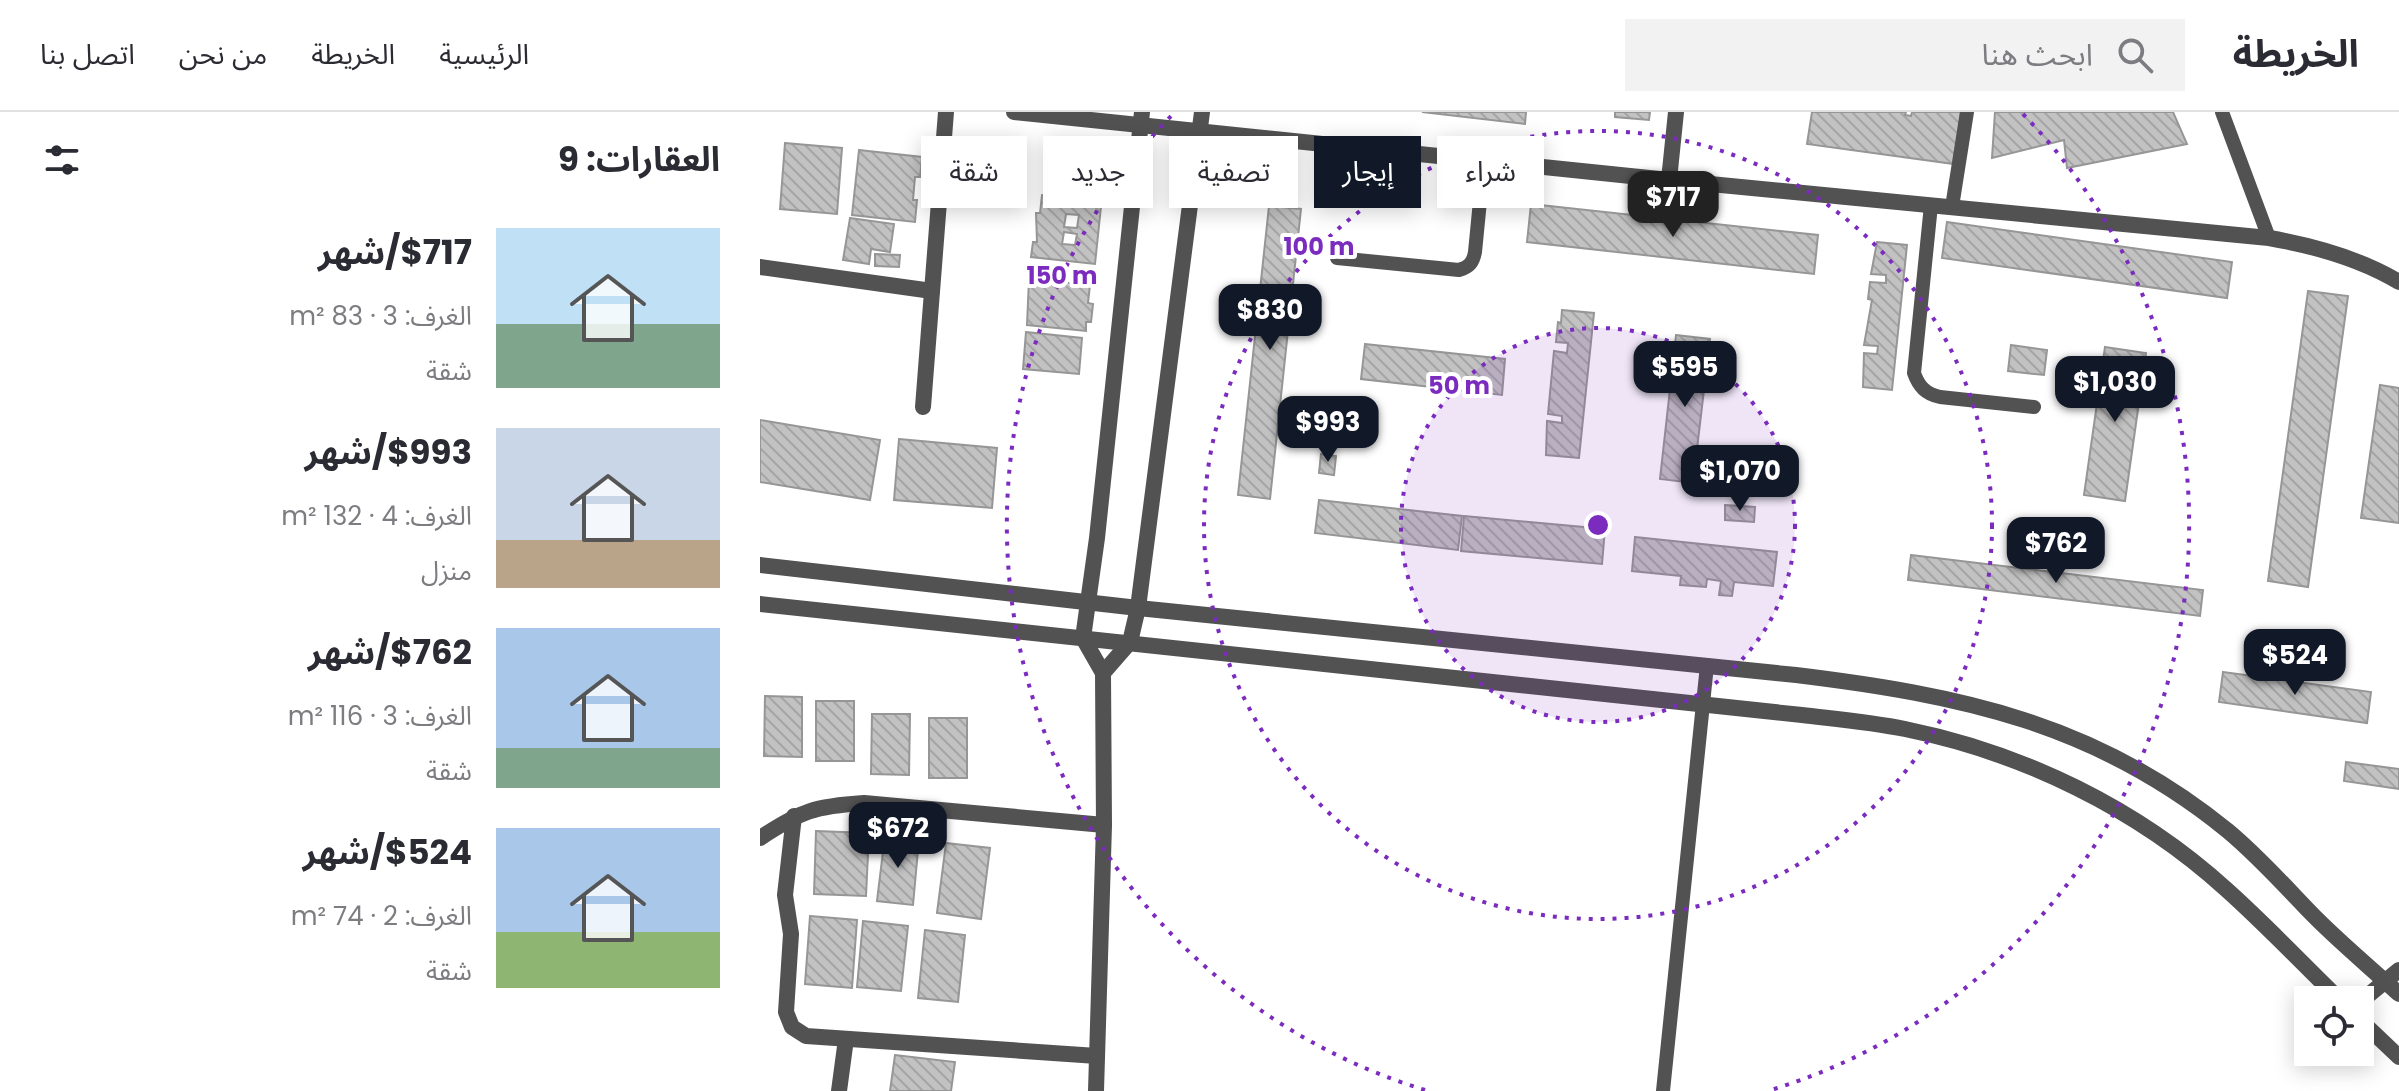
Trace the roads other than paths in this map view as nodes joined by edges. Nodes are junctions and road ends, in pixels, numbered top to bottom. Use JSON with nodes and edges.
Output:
{"nodes":[{"id":1,"x":946,"y":112,"type":"edge"},
{"id":2,"x":1014,"y":112,"type":"edge"},
{"id":3,"x":1202,"y":112,"type":"edge"},
{"id":4,"x":1676,"y":112,"type":"edge"},
{"id":5,"x":1967,"y":112,"type":"edge"},
{"id":6,"x":2222,"y":112,"type":"edge"},
{"id":7,"x":1141,"y":118,"type":"edge"},
{"id":8,"x":1201,"y":131,"type":"junction"},
{"id":9,"x":1437,"y":155,"type":"edge"},
{"id":10,"x":1544,"y":166,"type":"edge"},
{"id":11,"x":1669,"y":180,"type":"junction"},
{"id":12,"x":1931,"y":205,"type":"junction"},
{"id":13,"x":1952,"y":207,"type":"junction"},
{"id":14,"x":1479,"y":208,"type":"edge"},
{"id":15,"x":2269,"y":238,"type":"junction"},
{"id":16,"x":1337,"y":258,"type":"dead end"},
{"id":17,"x":760,"y":267,"type":"edge"},
{"id":18,"x":2399,"y":282,"type":"edge"},
{"id":19,"x":932,"y":291,"type":"junction"},
{"id":20,"x":923,"y":407,"type":"dead end"},
{"id":21,"x":2034,"y":407,"type":"dead end"},
{"id":22,"x":760,"y":565,"type":"edge"},
{"id":23,"x":1089,"y":602,"type":"junction"},
{"id":24,"x":760,"y":604,"type":"edge"},
{"id":25,"x":1138,"y":608,"type":"junction"},
{"id":26,"x":1083,"y":638,"type":"junction"},
{"id":27,"x":1130,"y":642,"type":"junction"},
{"id":28,"x":1707,"y":665,"type":"junction"},
{"id":29,"x":1103,"y":673,"type":"junction"},
{"id":30,"x":1702,"y":706,"type":"junction"},
{"id":31,"x":794,"y":816,"type":"junction"},
{"id":32,"x":1104,"y":825,"type":"junction"},
{"id":33,"x":760,"y":838,"type":"edge"},
{"id":34,"x":2399,"y":970,"type":"edge"},
{"id":35,"x":2385,"y":981,"type":"junction"},
{"id":36,"x":2326,"y":986,"type":"edge"},
{"id":37,"x":2374,"y":990,"type":"edge"},
{"id":38,"x":2399,"y":994,"type":"edge"},
{"id":39,"x":2374,"y":1033,"type":"edge"},
{"id":40,"x":846,"y":1039,"type":"junction"},
{"id":41,"x":1097,"y":1056,"type":"junction"},
{"id":42,"x":2399,"y":1057,"type":"edge"},
{"id":43,"x":839,"y":1091,"type":"edge"},
{"id":44,"x":1096,"y":1091,"type":"edge"},
{"id":45,"x":1663,"y":1091,"type":"edge"}],
"edges":[{"from":1,"to":19,"type":"street"},
{"from":2,"to":7,"type":"street"},
{"from":3,"to":8,"type":"street"},
{"from":4,"to":11,"type":"street"},
{"from":5,"to":13,"type":"lane"},
{"from":6,"to":15,"type":"lane"},
{"from":7,"to":8,"type":"street"},
{"from":7,"to":23,"type":"street"},
{"from":8,"to":9,"type":"street"},
{"from":8,"to":25,"type":"street"},
{"from":10,"to":11,"type":"street"},
{"from":11,"to":12,"type":"street"},
{"from":12,"to":13,"type":"street"},
{"from":12,"to":21,"type":"lane"},
{"from":13,"to":15,"type":"street"},
{"from":14,"to":16,"type":"lane"},
{"from":15,"to":18,"type":"street"},
{"from":17,"to":19,"type":"street"},
{"from":19,"to":20,"type":"street"},
{"from":22,"to":23,"type":"street"},
{"from":23,"to":25,"type":"street"},
{"from":23,"to":26,"type":"street"},
{"from":24,"to":26,"type":"street"},
{"from":25,"to":27,"type":"street"},
{"from":25,"to":28,"type":"street"},
{"from":26,"to":27,"type":"street"},
{"from":26,"to":29,"type":"street"},
{"from":27,"to":29,"type":"street"},
{"from":27,"to":30,"type":"street"},
{"from":28,"to":30,"type":"lane"},
{"from":28,"to":35,"type":"street"},
{"from":29,"to":32,"type":"street"},
{"from":30,"to":36,"type":"street"},
{"from":30,"to":45,"type":"lane"},
{"from":31,"to":32,"type":"street"},
{"from":31,"to":33,"type":"street"},
{"from":31,"to":40,"type":"street"},
{"from":32,"to":41,"type":"street"},
{"from":34,"to":35,"type":"street"},
{"from":35,"to":37,"type":"street"},
{"from":35,"to":38,"type":"street"},
{"from":39,"to":42,"type":"street"},
{"from":40,"to":41,"type":"street"},
{"from":40,"to":43,"type":"street"},
{"from":41,"to":44,"type":"street"}]}
